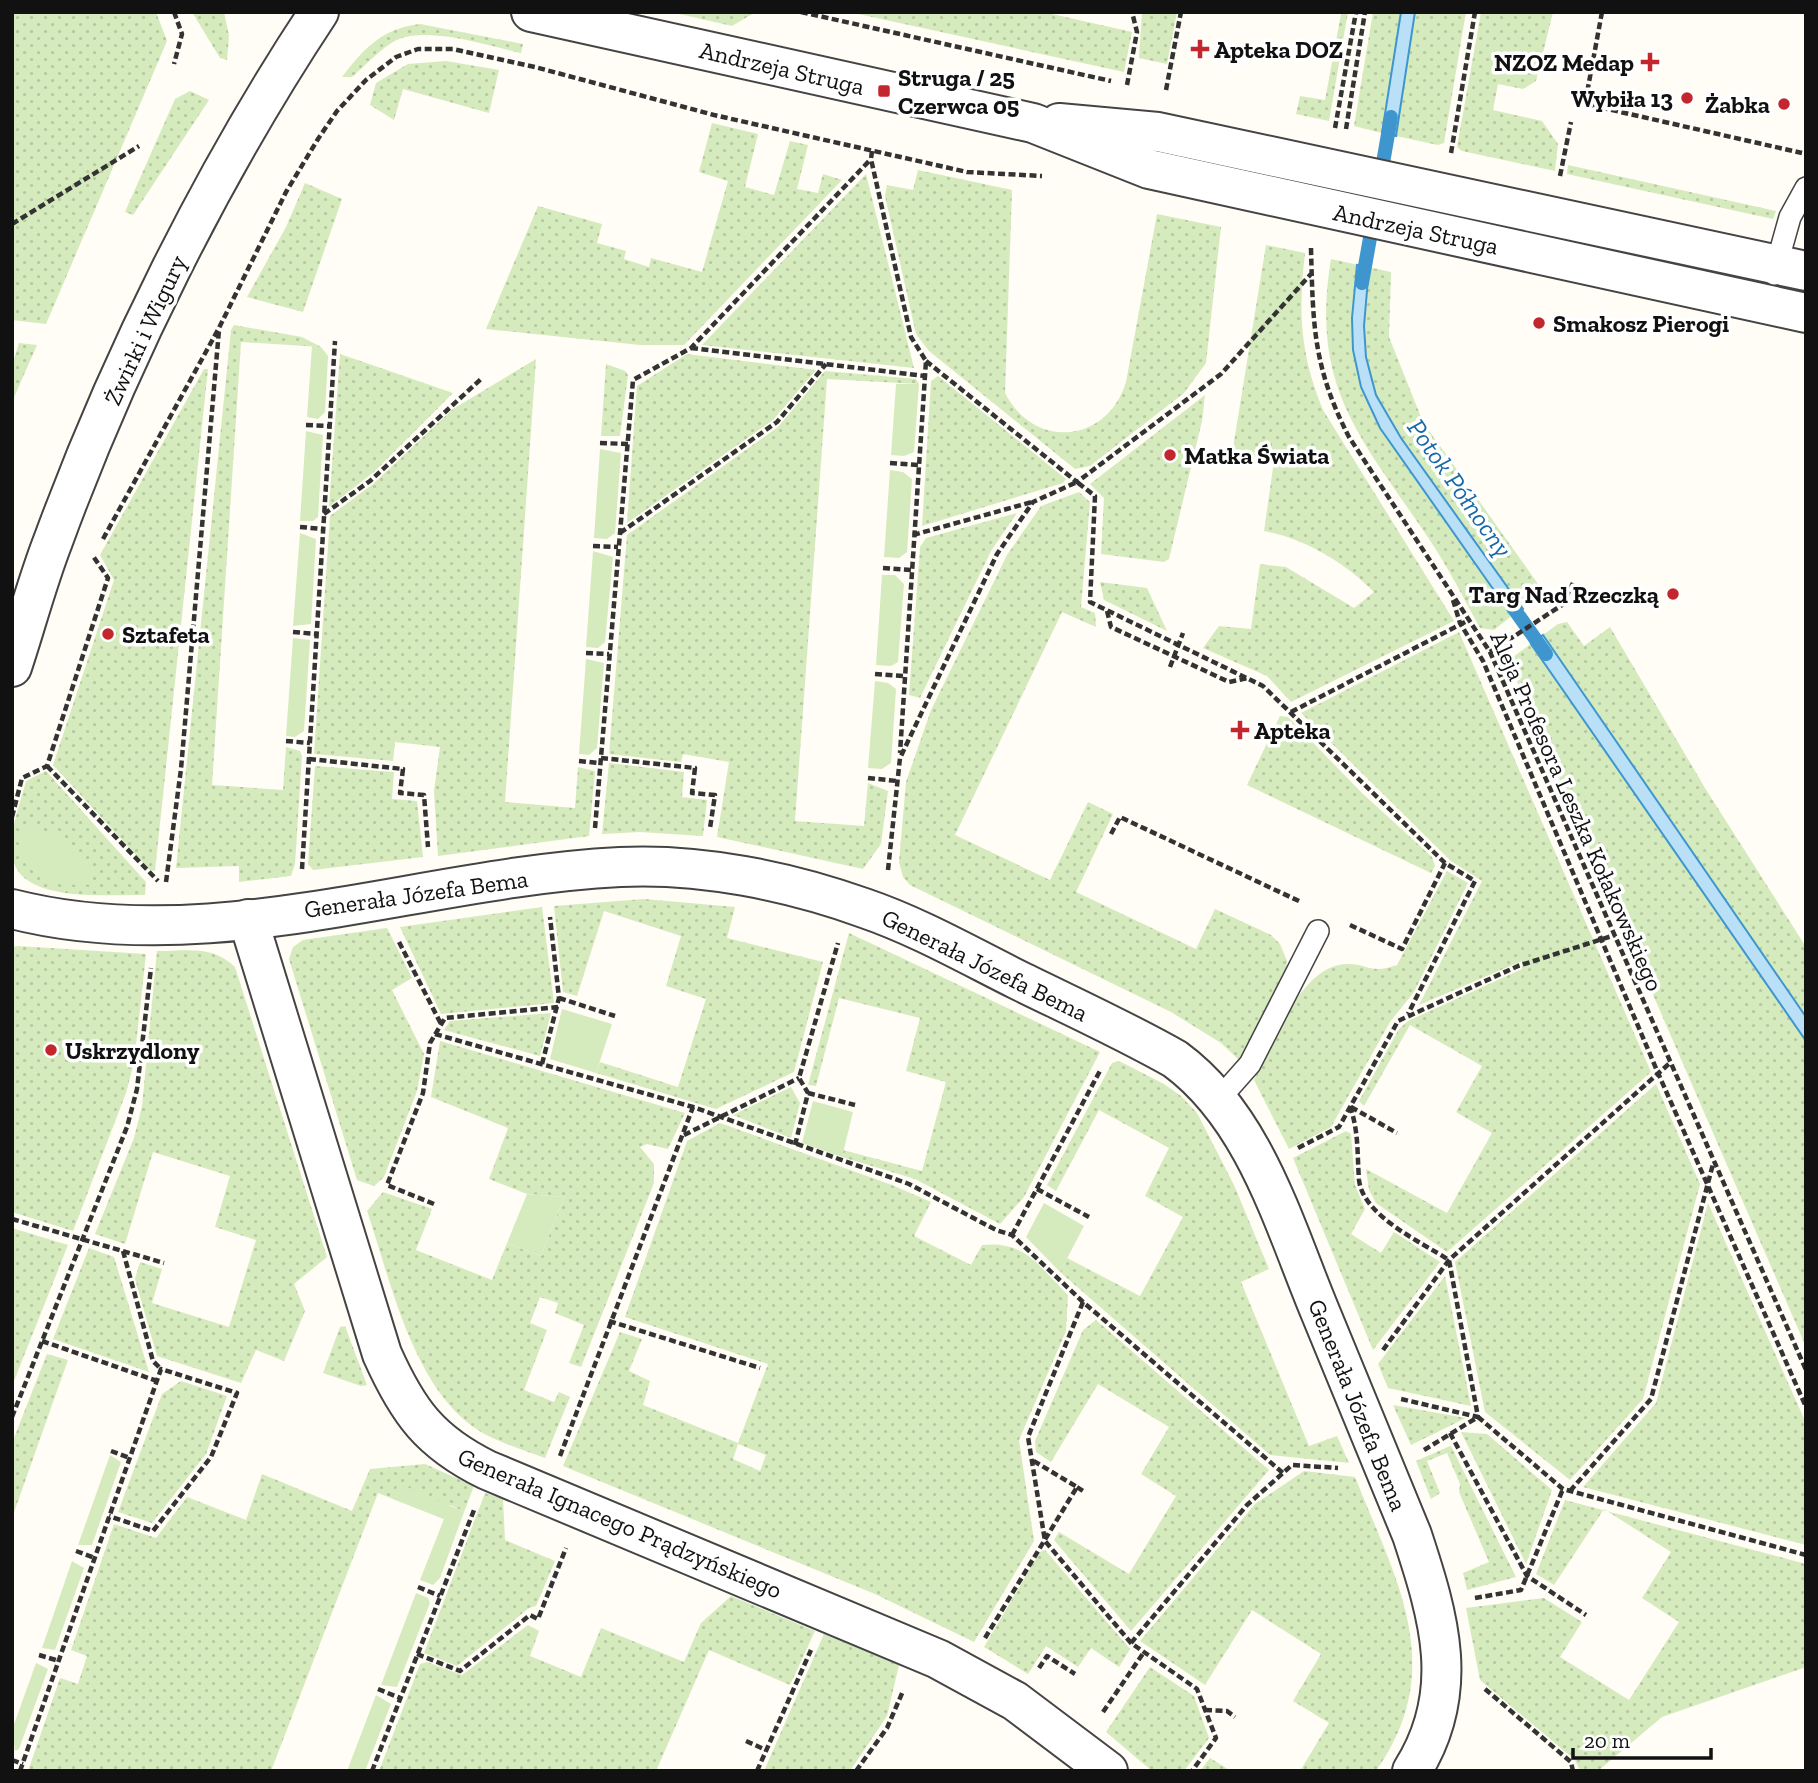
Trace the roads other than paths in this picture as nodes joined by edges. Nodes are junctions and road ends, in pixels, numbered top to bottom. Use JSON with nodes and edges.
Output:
{"nodes":[{"id":1,"x":318,"y":12,"type":"edge"},
{"id":2,"x":531,"y":12,"type":"edge"},
{"id":3,"x":1033,"y":123,"type":"junction"},
{"id":4,"x":1806,"y":188,"type":"edge"},
{"id":5,"x":1791,"y":268,"type":"edge"},
{"id":6,"x":1767,"y":305,"type":"junction"},
{"id":7,"x":1806,"y":313,"type":"edge"},
{"id":8,"x":12,"y":667,"type":"edge"},
{"id":9,"x":12,"y":909,"type":"edge"},
{"id":10,"x":248,"y":919,"type":"junction"},
{"id":11,"x":1318,"y":931,"type":"dead end"},
{"id":12,"x":1219,"y":1099,"type":"junction"},
{"id":13,"x":1108,"y":1771,"type":"edge"},
{"id":14,"x":1412,"y":1771,"type":"edge"}],
"edges":[{"from":1,"to":8,"type":"street","name":"Żwirki i Wigury"},
{"from":2,"to":3,"type":"street","name":"Andrzeja Struga"},
{"from":3,"to":5,"type":"street","name":"Andrzeja Struga"},
{"from":3,"to":6,"type":"street","name":"Andrzeja Struga"},
{"from":4,"to":5,"type":"lane"},
{"from":5,"to":6,"type":"lane"},
{"from":6,"to":7,"type":"street","name":"Andrzeja Struga"},
{"from":9,"to":10,"type":"street","name":"Generała Józefa Bema"},
{"from":10,"to":12,"type":"street","name":"Generała Józefa Bema"},
{"from":10,"to":13,"type":"street","name":"Generała Ignacego Prądzyńskiego"},
{"from":11,"to":12,"type":"lane"},
{"from":12,"to":14,"type":"street","name":"Generała Józefa Bema"}]}
